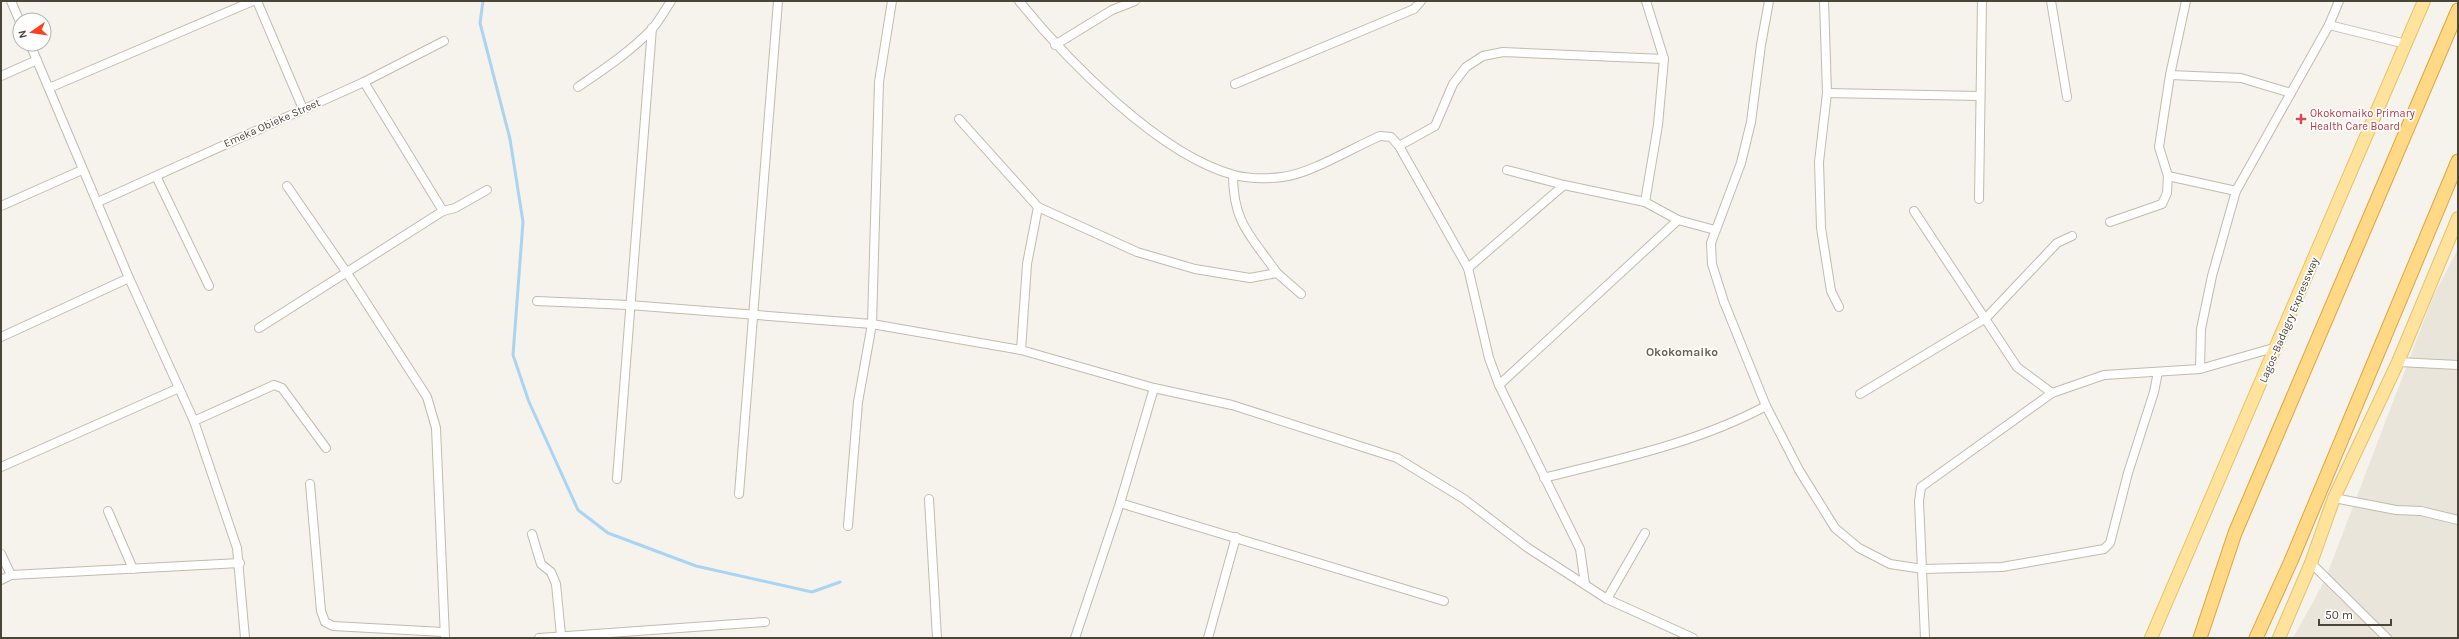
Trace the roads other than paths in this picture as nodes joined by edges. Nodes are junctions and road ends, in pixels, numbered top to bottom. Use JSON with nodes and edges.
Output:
{"nodes":[{"id":1,"x":11,"y":1,"type":"edge"},
{"id":2,"x":253,"y":1,"type":"edge"},
{"id":3,"x":257,"y":1,"type":"edge"},
{"id":4,"x":672,"y":1,"type":"edge"},
{"id":5,"x":778,"y":1,"type":"edge"},
{"id":6,"x":892,"y":1,"type":"edge"},
{"id":7,"x":1019,"y":1,"type":"edge"},
{"id":8,"x":1135,"y":1,"type":"edge"},
{"id":9,"x":1421,"y":1,"type":"edge"},
{"id":10,"x":1646,"y":1,"type":"edge"},
{"id":11,"x":1769,"y":1,"type":"edge"},
{"id":12,"x":1824,"y":1,"type":"edge"},
{"id":13,"x":1982,"y":1,"type":"edge"},
{"id":14,"x":2051,"y":1,"type":"edge"},
{"id":15,"x":2186,"y":1,"type":"edge"},
{"id":16,"x":2339,"y":1,"type":"edge"},
{"id":17,"x":2424,"y":1,"type":"edge"},
{"id":18,"x":2458,"y":10,"type":"edge"},
{"id":19,"x":16,"y":12,"type":"edge"},
{"id":20,"x":2329,"y":25,"type":"junction"},
{"id":21,"x":652,"y":28,"type":"junction"},
{"id":22,"x":444,"y":41,"type":"dead end"},
{"id":23,"x":2406,"y":44,"type":"junction"},
{"id":24,"x":1055,"y":45,"type":"junction"},
{"id":25,"x":34,"y":52,"type":"edge"},
{"id":26,"x":1664,"y":59,"type":"junction"},
{"id":27,"x":37,"y":60,"type":"junction"},
{"id":28,"x":2170,"y":75,"type":"junction"},
{"id":29,"x":1,"y":76,"type":"edge"},
{"id":30,"x":364,"y":82,"type":"junction"},
{"id":31,"x":1235,"y":84,"type":"dead end"},
{"id":32,"x":578,"y":87,"type":"dead end"},
{"id":33,"x":49,"y":88,"type":"junction"},
{"id":34,"x":1827,"y":93,"type":"junction"},
{"id":35,"x":2291,"y":93,"type":"junction"},
{"id":36,"x":1979,"y":96,"type":"junction"},
{"id":37,"x":2067,"y":97,"type":"dead end"},
{"id":38,"x":303,"y":109,"type":"junction"},
{"id":39,"x":959,"y":120,"type":"dead end"},
{"id":40,"x":1399,"y":146,"type":"junction"},
{"id":41,"x":2458,"y":161,"type":"edge"},
{"id":42,"x":82,"y":170,"type":"junction"},
{"id":43,"x":1507,"y":170,"type":"dead end"},
{"id":44,"x":1233,"y":175,"type":"junction"},
{"id":45,"x":156,"y":176,"type":"junction"},
{"id":46,"x":2168,"y":176,"type":"junction"},
{"id":47,"x":1564,"y":185,"type":"junction"},
{"id":48,"x":287,"y":186,"type":"dead end"},
{"id":49,"x":487,"y":190,"type":"dead end"},
{"id":50,"x":2236,"y":191,"type":"junction"},
{"id":51,"x":1979,"y":199,"type":"dead end"},
{"id":52,"x":98,"y":202,"type":"junction"},
{"id":53,"x":1645,"y":202,"type":"junction"},
{"id":54,"x":1,"y":206,"type":"edge"},
{"id":55,"x":1038,"y":207,"type":"junction"},
{"id":56,"x":443,"y":211,"type":"junction"},
{"id":57,"x":1914,"y":211,"type":"dead end"},
{"id":58,"x":2458,"y":218,"type":"edge"},
{"id":59,"x":1678,"y":220,"type":"junction"},
{"id":60,"x":2110,"y":222,"type":"dead end"},
{"id":61,"x":1715,"y":230,"type":"junction"},
{"id":62,"x":2072,"y":236,"type":"dead end"},
{"id":63,"x":1468,"y":268,"type":"junction"},
{"id":64,"x":347,"y":273,"type":"junction"},
{"id":65,"x":1277,"y":273,"type":"junction"},
{"id":66,"x":129,"y":278,"type":"junction"},
{"id":67,"x":209,"y":286,"type":"dead end"},
{"id":68,"x":1301,"y":294,"type":"dead end"},
{"id":69,"x":537,"y":301,"type":"dead end"},
{"id":70,"x":629,"y":305,"type":"junction"},
{"id":71,"x":1839,"y":307,"type":"dead end"},
{"id":72,"x":753,"y":314,"type":"junction"},
{"id":73,"x":1986,"y":318,"type":"junction"},
{"id":74,"x":872,"y":324,"type":"junction"},
{"id":75,"x":259,"y":328,"type":"dead end"},
{"id":76,"x":1,"y":337,"type":"edge"},
{"id":77,"x":2278,"y":347,"type":"junction"},
{"id":78,"x":1021,"y":350,"type":"junction"},
{"id":79,"x":2398,"y":362,"type":"junction"},
{"id":80,"x":2458,"y":364,"type":"edge"},
{"id":81,"x":2200,"y":369,"type":"junction"},
{"id":82,"x":2158,"y":372,"type":"junction"},
{"id":83,"x":1499,"y":385,"type":"junction"},
{"id":84,"x":179,"y":388,"type":"junction"},
{"id":85,"x":1154,"y":388,"type":"junction"},
{"id":86,"x":2052,"y":392,"type":"junction"},
{"id":87,"x":1860,"y":394,"type":"dead end"},
{"id":88,"x":1766,"y":406,"type":"junction"},
{"id":89,"x":194,"y":421,"type":"junction"},
{"id":90,"x":326,"y":448,"type":"dead end"},
{"id":91,"x":1,"y":467,"type":"edge"},
{"id":92,"x":1544,"y":478,"type":"junction"},
{"id":93,"x":616,"y":479,"type":"dead end"},
{"id":94,"x":310,"y":484,"type":"dead end"},
{"id":95,"x":739,"y":494,"type":"dead end"},
{"id":96,"x":929,"y":498,"type":"dead end"},
{"id":97,"x":2334,"y":498,"type":"junction"},
{"id":98,"x":1120,"y":503,"type":"junction"},
{"id":99,"x":108,"y":511,"type":"dead end"},
{"id":100,"x":2458,"y":520,"type":"edge"},
{"id":101,"x":848,"y":526,"type":"dead end"},
{"id":102,"x":1645,"y":533,"type":"dead end"},
{"id":103,"x":532,"y":534,"type":"dead end"},
{"id":104,"x":1236,"y":537,"type":"junction"},
{"id":105,"x":1,"y":554,"type":"edge"},
{"id":106,"x":2310,"y":563,"type":"junction"},
{"id":107,"x":240,"y":564,"type":"junction"},
{"id":108,"x":132,"y":569,"type":"junction"},
{"id":109,"x":1923,"y":569,"type":"junction"},
{"id":110,"x":11,"y":576,"type":"junction"},
{"id":111,"x":1,"y":580,"type":"edge"},
{"id":112,"x":1585,"y":584,"type":"junction"},
{"id":113,"x":1607,"y":599,"type":"junction"},
{"id":114,"x":1444,"y":601,"type":"dead end"},
{"id":115,"x":765,"y":622,"type":"dead end"},
{"id":116,"x":444,"y":635,"type":"edge"},
{"id":117,"x":562,"y":635,"type":"junction"},
{"id":118,"x":629,"y":635,"type":"edge"},
{"id":119,"x":245,"y":638,"type":"edge"},
{"id":120,"x":539,"y":638,"type":"edge"},
{"id":121,"x":937,"y":638,"type":"edge"},
{"id":122,"x":1075,"y":638,"type":"edge"},
{"id":123,"x":1208,"y":638,"type":"edge"},
{"id":124,"x":1693,"y":638,"type":"edge"},
{"id":125,"x":1925,"y":638,"type":"edge"},
{"id":126,"x":2152,"y":638,"type":"edge"},
{"id":127,"x":2200,"y":638,"type":"edge"},
{"id":128,"x":2256,"y":638,"type":"edge"},
{"id":129,"x":2279,"y":638,"type":"edge"},
{"id":130,"x":2387,"y":638,"type":"edge"}],
"edges":[{"from":1,"to":19,"type":"street"},
{"from":2,"to":33,"type":"street"},
{"from":3,"to":38,"type":"street"},
{"from":4,"to":21,"type":"street"},
{"from":5,"to":72,"type":"street"},
{"from":6,"to":74,"type":"street"},
{"from":7,"to":24,"type":"street"},
{"from":8,"to":24,"type":"street"},
{"from":9,"to":31,"type":"street"},
{"from":10,"to":26,"type":"street"},
{"from":11,"to":61,"type":"street"},
{"from":12,"to":34,"type":"street"},
{"from":13,"to":36,"type":"street"},
{"from":14,"to":37,"type":"street"},
{"from":15,"to":28,"type":"street"},
{"from":16,"to":20,"type":"street"},
{"from":17,"to":23,"type":"main road","name":"Lagos-Badagry Expressway"},
{"from":18,"to":127,"type":"highway"},
{"from":20,"to":23,"type":"street"},
{"from":20,"to":35,"type":"street"},
{"from":21,"to":32,"type":"street"},
{"from":21,"to":70,"type":"street"},
{"from":22,"to":30,"type":"street","name":"Emeka Obieke Street"},
{"from":23,"to":77,"type":"main road","name":"Lagos-Badagry Expressway"},
{"from":24,"to":44,"type":"street"},
{"from":25,"to":27,"type":"street"},
{"from":26,"to":40,"type":"street"},
{"from":26,"to":53,"type":"street"},
{"from":27,"to":29,"type":"street"},
{"from":27,"to":33,"type":"street"},
{"from":28,"to":35,"type":"street"},
{"from":28,"to":46,"type":"street"},
{"from":30,"to":38,"type":"street","name":"Emeka Obieke Street"},
{"from":30,"to":56,"type":"street"},
{"from":33,"to":42,"type":"street"},
{"from":34,"to":36,"type":"street"},
{"from":34,"to":71,"type":"street"},
{"from":35,"to":50,"type":"street"},
{"from":36,"to":51,"type":"street"},
{"from":38,"to":45,"type":"street","name":"Emeka Obieke Street"},
{"from":39,"to":55,"type":"street"},
{"from":40,"to":44,"type":"street"},
{"from":40,"to":63,"type":"street"},
{"from":41,"to":128,"type":"highway"},
{"from":42,"to":52,"type":"street"},
{"from":42,"to":54,"type":"street"},
{"from":43,"to":47,"type":"street"},
{"from":44,"to":65,"type":"street"},
{"from":45,"to":52,"type":"street","name":"Emeka Obieke Street"},
{"from":45,"to":67,"type":"street"},
{"from":46,"to":50,"type":"street"},
{"from":46,"to":60,"type":"street"},
{"from":47,"to":53,"type":"street"},
{"from":47,"to":63,"type":"street"},
{"from":48,"to":64,"type":"street"},
{"from":49,"to":56,"type":"street"},
{"from":50,"to":81,"type":"street"},
{"from":52,"to":66,"type":"street"},
{"from":53,"to":59,"type":"street"},
{"from":55,"to":65,"type":"street"},
{"from":55,"to":78,"type":"street"},
{"from":56,"to":64,"type":"street"},
{"from":57,"to":73,"type":"street"},
{"from":58,"to":79,"type":"main road"},
{"from":59,"to":61,"type":"street"},
{"from":59,"to":83,"type":"street"},
{"from":61,"to":88,"type":"street"},
{"from":62,"to":73,"type":"street"},
{"from":63,"to":83,"type":"street"},
{"from":64,"to":75,"type":"street"},
{"from":64,"to":116,"type":"street"},
{"from":65,"to":68,"type":"street"},
{"from":66,"to":76,"type":"street"},
{"from":66,"to":84,"type":"street"},
{"from":69,"to":70,"type":"street"},
{"from":70,"to":72,"type":"street"},
{"from":70,"to":93,"type":"street"},
{"from":72,"to":74,"type":"street"},
{"from":72,"to":95,"type":"street"},
{"from":73,"to":86,"type":"street"},
{"from":73,"to":87,"type":"street"},
{"from":74,"to":78,"type":"street"},
{"from":74,"to":101,"type":"street"},
{"from":77,"to":81,"type":"street"},
{"from":77,"to":126,"type":"main road","name":"Lagos-Badagry Expressway"},
{"from":78,"to":85,"type":"street"},
{"from":79,"to":80,"type":"street"},
{"from":79,"to":97,"type":"main road"},
{"from":81,"to":82,"type":"street"},
{"from":82,"to":86,"type":"street"},
{"from":82,"to":109,"type":"street"},
{"from":83,"to":92,"type":"street"},
{"from":84,"to":89,"type":"street"},
{"from":84,"to":91,"type":"street"},
{"from":85,"to":98,"type":"street"},
{"from":85,"to":112,"type":"street"},
{"from":86,"to":109,"type":"street"},
{"from":88,"to":92,"type":"street"},
{"from":88,"to":109,"type":"street"},
{"from":89,"to":90,"type":"street"},
{"from":89,"to":107,"type":"street"},
{"from":92,"to":112,"type":"street"},
{"from":94,"to":116,"type":"street"},
{"from":96,"to":121,"type":"street"},
{"from":97,"to":100,"type":"street"},
{"from":97,"to":106,"type":"main road"},
{"from":98,"to":104,"type":"street"},
{"from":98,"to":122,"type":"street"},
{"from":99,"to":108,"type":"street"},
{"from":102,"to":113,"type":"street"},
{"from":103,"to":117,"type":"street"},
{"from":104,"to":114,"type":"street"},
{"from":104,"to":123,"type":"street"},
{"from":105,"to":110,"type":"street"},
{"from":106,"to":129,"type":"main road"},
{"from":106,"to":130,"type":"street"},
{"from":107,"to":108,"type":"street"},
{"from":107,"to":119,"type":"street"},
{"from":108,"to":110,"type":"street"},
{"from":109,"to":125,"type":"street"},
{"from":110,"to":111,"type":"street"},
{"from":112,"to":113,"type":"street"},
{"from":113,"to":124,"type":"street"},
{"from":115,"to":118,"type":"street"},
{"from":117,"to":118,"type":"street"},
{"from":117,"to":120,"type":"street"}]}
